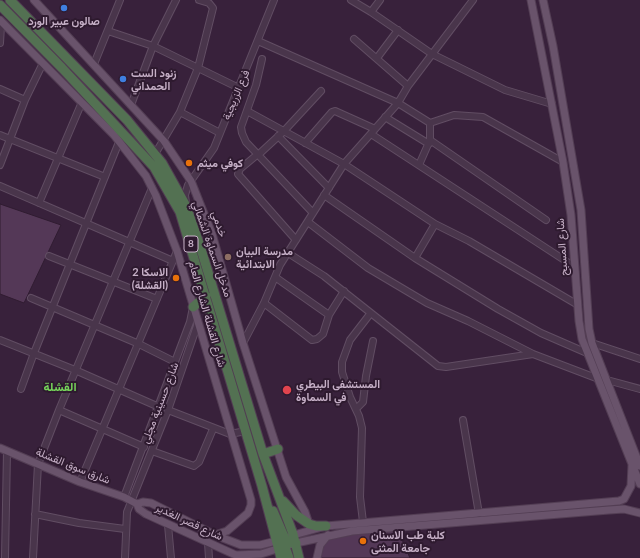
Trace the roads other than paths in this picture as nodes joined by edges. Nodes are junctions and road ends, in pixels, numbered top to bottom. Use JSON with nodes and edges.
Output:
{"nodes":[{"id":1,"x":10,"y":0,"type":"edge"},
{"id":2,"x":34,"y":0,"type":"edge"},
{"id":3,"x":120,"y":0,"type":"edge"},
{"id":4,"x":176,"y":0,"type":"edge"},
{"id":5,"x":199,"y":0,"type":"edge"},
{"id":6,"x":274,"y":0,"type":"edge"},
{"id":7,"x":351,"y":0,"type":"edge"},
{"id":8,"x":380,"y":0,"type":"edge"},
{"id":9,"x":473,"y":0,"type":"edge"},
{"id":10,"x":531,"y":0,"type":"edge"},
{"id":11,"x":543,"y":0,"type":"edge"},
{"id":12,"x":0,"y":5,"type":"edge"},
{"id":13,"x":371,"y":12,"type":"junction"},
{"id":14,"x":0,"y":22,"type":"edge"},
{"id":15,"x":398,"y":30,"type":"junction"},
{"id":16,"x":108,"y":31,"type":"junction"},
{"id":17,"x":354,"y":39,"type":"dead end"},
{"id":18,"x":258,"y":41,"type":"junction"},
{"id":19,"x":0,"y":43,"type":"edge"},
{"id":20,"x":153,"y":46,"type":"junction"},
{"id":21,"x":432,"y":54,"type":"junction"},
{"id":22,"x":377,"y":58,"type":"junction"},
{"id":23,"x":262,"y":59,"type":"dead end"},
{"id":24,"x":43,"y":63,"type":"junction"},
{"id":25,"x":94,"y":64,"type":"junction"},
{"id":26,"x":198,"y":68,"type":"junction"},
{"id":27,"x":557,"y":72,"type":"junction"},
{"id":28,"x":545,"y":74,"type":"junction"},
{"id":29,"x":408,"y":86,"type":"junction"},
{"id":30,"x":239,"y":88,"type":"junction"},
{"id":31,"x":0,"y":89,"type":"edge"},
{"id":32,"x":321,"y":91,"type":"dead end"},
{"id":33,"x":25,"y":100,"type":"junction"},
{"id":34,"x":82,"y":102,"type":"junction"},
{"id":35,"x":398,"y":103,"type":"junction"},
{"id":36,"x":552,"y":104,"type":"junction"},
{"id":37,"x":131,"y":105,"type":"junction"},
{"id":38,"x":247,"y":111,"type":"junction"},
{"id":39,"x":180,"y":112,"type":"junction"},
{"id":40,"x":386,"y":117,"type":"junction"},
{"id":41,"x":430,"y":123,"type":"junction"},
{"id":42,"x":284,"y":131,"type":"junction"},
{"id":43,"x":373,"y":132,"type":"junction"},
{"id":44,"x":220,"y":133,"type":"junction"},
{"id":45,"x":0,"y":136,"type":"edge"},
{"id":46,"x":278,"y":136,"type":"junction"},
{"id":47,"x":10,"y":140,"type":"junction"},
{"id":48,"x":164,"y":140,"type":"junction"},
{"id":49,"x":119,"y":142,"type":"junction"},
{"id":50,"x":429,"y":142,"type":"junction"},
{"id":51,"x":305,"y":143,"type":"junction"},
{"id":52,"x":155,"y":154,"type":"junction"},
{"id":53,"x":258,"y":154,"type":"junction"},
{"id":54,"x":57,"y":158,"type":"junction"},
{"id":55,"x":563,"y":162,"type":"junction"},
{"id":56,"x":344,"y":164,"type":"junction"},
{"id":57,"x":0,"y":165,"type":"edge"},
{"id":58,"x":419,"y":165,"type":"junction"},
{"id":59,"x":105,"y":177,"type":"junction"},
{"id":60,"x":189,"y":183,"type":"junction"},
{"id":61,"x":174,"y":185,"type":"junction"},
{"id":62,"x":0,"y":186,"type":"edge"},
{"id":63,"x":152,"y":188,"type":"junction"},
{"id":64,"x":329,"y":188,"type":"junction"},
{"id":65,"x":324,"y":195,"type":"junction"},
{"id":66,"x":39,"y":203,"type":"junction"},
{"id":67,"x":186,"y":206,"type":"junction"},
{"id":68,"x":313,"y":213,"type":"junction"},
{"id":69,"x":546,"y":220,"type":"dead end"},
{"id":70,"x":308,"y":222,"type":"junction"},
{"id":71,"x":86,"y":223,"type":"junction"},
{"id":72,"x":435,"y":224,"type":"junction"},
{"id":73,"x":296,"y":240,"type":"junction"},
{"id":74,"x":130,"y":241,"type":"junction"},
{"id":75,"x":177,"y":251,"type":"junction"},
{"id":76,"x":288,"y":253,"type":"junction"},
{"id":77,"x":49,"y":256,"type":"dead end"},
{"id":78,"x":415,"y":258,"type":"junction"},
{"id":79,"x":173,"y":261,"type":"junction"},
{"id":80,"x":70,"y":264,"type":"junction"},
{"id":81,"x":575,"y":267,"type":"junction"},
{"id":82,"x":275,"y":277,"type":"junction"},
{"id":83,"x":113,"y":281,"type":"junction"},
{"id":84,"x":344,"y":291,"type":"junction"},
{"id":85,"x":206,"y":296,"type":"junction"},
{"id":86,"x":31,"y":298,"type":"dead end"},
{"id":87,"x":157,"y":299,"type":"junction"},
{"id":88,"x":264,"y":303,"type":"junction"},
{"id":89,"x":578,"y":305,"type":"junction"},
{"id":90,"x":52,"y":306,"type":"junction"},
{"id":91,"x":193,"y":307,"type":"junction"},
{"id":92,"x":370,"y":314,"type":"junction"},
{"id":93,"x":329,"y":315,"type":"junction"},
{"id":94,"x":198,"y":323,"type":"junction"},
{"id":95,"x":94,"y":324,"type":"junction"},
{"id":96,"x":0,"y":340,"type":"edge"},
{"id":97,"x":373,"y":341,"type":"dead end"},
{"id":98,"x":243,"y":343,"type":"junction"},
{"id":99,"x":592,"y":343,"type":"junction"},
{"id":100,"x":139,"y":344,"type":"junction"},
{"id":101,"x":34,"y":353,"type":"junction"},
{"id":102,"x":587,"y":353,"type":"junction"},
{"id":103,"x":533,"y":354,"type":"junction"},
{"id":104,"x":640,"y":358,"type":"edge"},
{"id":105,"x":175,"y":362,"type":"junction"},
{"id":106,"x":75,"y":370,"type":"junction"},
{"id":107,"x":596,"y":378,"type":"junction"},
{"id":108,"x":607,"y":380,"type":"junction"},
{"id":109,"x":21,"y":388,"type":"dead end"},
{"id":110,"x":120,"y":389,"type":"junction"},
{"id":111,"x":640,"y":389,"type":"edge"},
{"id":112,"x":159,"y":407,"type":"junction"},
{"id":113,"x":357,"y":408,"type":"junction"},
{"id":114,"x":59,"y":410,"type":"junction"},
{"id":115,"x":168,"y":410,"type":"junction"},
{"id":116,"x":463,"y":420,"type":"dead end"},
{"id":117,"x":102,"y":429,"type":"junction"},
{"id":118,"x":213,"y":429,"type":"junction"},
{"id":119,"x":246,"y":431,"type":"junction"},
{"id":120,"x":230,"y":434,"type":"junction"},
{"id":121,"x":144,"y":447,"type":"junction"},
{"id":122,"x":3,"y":450,"type":"edge"},
{"id":123,"x":278,"y":450,"type":"junction"},
{"id":124,"x":152,"y":451,"type":"junction"},
{"id":125,"x":263,"y":454,"type":"junction"},
{"id":126,"x":38,"y":464,"type":"junction"},
{"id":127,"x":632,"y":465,"type":"junction"},
{"id":128,"x":640,"y":466,"type":"edge"},
{"id":129,"x":270,"y":476,"type":"junction"},
{"id":130,"x":80,"y":482,"type":"junction"},
{"id":131,"x":640,"y":484,"type":"edge"},
{"id":132,"x":131,"y":501,"type":"junction"},
{"id":133,"x":630,"y":510,"type":"junction"},
{"id":134,"x":640,"y":513,"type":"edge"},
{"id":135,"x":35,"y":514,"type":"junction"},
{"id":136,"x":479,"y":514,"type":"junction"},
{"id":137,"x":640,"y":520,"type":"edge"},
{"id":138,"x":363,"y":522,"type":"junction"},
{"id":139,"x":308,"y":524,"type":"junction"},
{"id":140,"x":168,"y":525,"type":"junction"},
{"id":141,"x":125,"y":529,"type":"junction"},
{"id":142,"x":328,"y":530,"type":"junction"},
{"id":143,"x":215,"y":536,"type":"junction"},
{"id":144,"x":286,"y":542,"type":"junction"},
{"id":145,"x":208,"y":543,"type":"junction"},
{"id":146,"x":239,"y":557,"type":"edge"},
{"id":147,"x":5,"y":558,"type":"edge"},
{"id":148,"x":33,"y":558,"type":"edge"},
{"id":149,"x":125,"y":558,"type":"edge"},
{"id":150,"x":171,"y":558,"type":"edge"},
{"id":151,"x":209,"y":558,"type":"edge"},
{"id":152,"x":281,"y":558,"type":"edge"},
{"id":153,"x":290,"y":558,"type":"edge"},
{"id":154,"x":299,"y":558,"type":"edge"},
{"id":155,"x":303,"y":558,"type":"edge"},
{"id":156,"x":318,"y":558,"type":"edge"}],
"edges":[{"from":1,"to":52,"type":"highway","name":"مدخل السماوة الشمالي","number":"8"},
{"from":2,"to":25,"type":"main road","name":"خدمي"},
{"from":3,"to":16,"type":"street"},
{"from":4,"to":20,"type":"street"},
{"from":5,"to":26,"type":"street"},
{"from":6,"to":18,"type":"street","name":"فرع الزريجية"},
{"from":7,"to":13,"type":"street"},
{"from":8,"to":13,"type":"street"},
{"from":9,"to":21,"type":"street"},
{"from":10,"to":28,"type":"main road","name":"شارع المسبح"},
{"from":11,"to":27,"type":"main road","name":"شارع المسبح"},
{"from":12,"to":85,"type":"highway","name":"مدخل السماوة الشمالي","number":"8"},
{"from":13,"to":15,"type":"street"},
{"from":14,"to":19,"type":"street"},
{"from":14,"to":24,"type":"main road","name":"شارع القشلة الشارع العام"},
{"from":15,"to":21,"type":"street"},
{"from":15,"to":22,"type":"street"},
{"from":16,"to":20,"type":"street"},
{"from":16,"to":25,"type":"street"},
{"from":17,"to":22,"type":"street"},
{"from":18,"to":30,"type":"street","name":"فرع الزريجية"},
{"from":18,"to":35,"type":"street"},
{"from":20,"to":26,"type":"street"},
{"from":20,"to":37,"type":"street"},
{"from":21,"to":29,"type":"street"},
{"from":21,"to":36,"type":"street"},
{"from":22,"to":29,"type":"street"},
{"from":23,"to":38,"type":"street"},
{"from":24,"to":33,"type":"street"},
{"from":24,"to":34,"type":"main road","name":"شارع القشلة الشارع العام"},
{"from":25,"to":37,"type":"main road","name":"خدمي"},
{"from":26,"to":30,"type":"street"},
{"from":26,"to":39,"type":"street"},
{"from":27,"to":28,"type":"main road"},
{"from":27,"to":99,"type":"main road","name":"شارع المسبح"},
{"from":28,"to":36,"type":"main road","name":"شارع المسبح"},
{"from":29,"to":35,"type":"street"},
{"from":30,"to":44,"type":"street","name":"فرع الزريجية"},
{"from":31,"to":33,"type":"street"},
{"from":32,"to":42,"type":"street"},
{"from":33,"to":47,"type":"street"},
{"from":34,"to":49,"type":"main road","name":"شارع القشلة الشارع العام"},
{"from":34,"to":54,"type":"street"},
{"from":35,"to":40,"type":"street"},
{"from":35,"to":41,"type":"street"},
{"from":36,"to":55,"type":"main road","name":"شارع المسبح"},
{"from":37,"to":48,"type":"main road","name":"خدمي"},
{"from":38,"to":42,"type":"street"},
{"from":38,"to":53,"type":"street"},
{"from":39,"to":44,"type":"street"},
{"from":39,"to":48,"type":"street"},
{"from":40,"to":43,"type":"street"},
{"from":40,"to":50,"type":"street"},
{"from":41,"to":50,"type":"street"},
{"from":41,"to":55,"type":"street"},
{"from":42,"to":46,"type":"street"},
{"from":42,"to":51,"type":"street"},
{"from":43,"to":51,"type":"street"},
{"from":43,"to":56,"type":"street"},
{"from":43,"to":58,"type":"street"},
{"from":44,"to":60,"type":"street","name":"فرع الزريجية"},
{"from":45,"to":47,"type":"street"},
{"from":46,"to":53,"type":"street"},
{"from":46,"to":64,"type":"street"},
{"from":47,"to":54,"type":"street"},
{"from":47,"to":57,"type":"street"},
{"from":48,"to":52,"type":"street"},
{"from":48,"to":60,"type":"main road","name":"خدمي"},
{"from":49,"to":59,"type":"street"},
{"from":49,"to":63,"type":"main road","name":"شارع القشلة الشارع العام"},
{"from":50,"to":58,"type":"street"},
{"from":50,"to":69,"type":"street"},
{"from":51,"to":56,"type":"street"},
{"from":52,"to":61,"type":"highway","name":"مدخل السماوة الشمالي","number":"8"},
{"from":53,"to":68,"type":"street"},
{"from":53,"to":73,"type":"street"},
{"from":54,"to":59,"type":"street"},
{"from":54,"to":66,"type":"street"},
{"from":55,"to":81,"type":"main road","name":"شارع المسبح"},
{"from":56,"to":64,"type":"street"},
{"from":56,"to":72,"type":"street"},
{"from":58,"to":81,"type":"street"},
{"from":59,"to":71,"type":"street"},
{"from":60,"to":61,"type":"street"},
{"from":60,"to":67,"type":"street"},
{"from":60,"to":98,"type":"main road","name":"خدمي"},
{"from":61,"to":67,"type":"highway","name":"مدخل السماوة الشمالي","number":"8"},
{"from":62,"to":66,"type":"street"},
{"from":63,"to":74,"type":"street"},
{"from":63,"to":75,"type":"main road","name":"شارع القشلة الشارع العام"},
{"from":64,"to":65,"type":"street"},
{"from":65,"to":68,"type":"street"},
{"from":65,"to":78,"type":"street"},
{"from":66,"to":71,"type":"street"},
{"from":67,"to":125,"type":"highway","name":"مدخل السماوة الشمالي","number":"8"},
{"from":68,"to":70,"type":"street"},
{"from":70,"to":73,"type":"street"},
{"from":70,"to":103,"type":"street"},
{"from":71,"to":74,"type":"street"},
{"from":71,"to":80,"type":"street"},
{"from":72,"to":78,"type":"street"},
{"from":72,"to":89,"type":"street"},
{"from":73,"to":76,"type":"street"},
{"from":74,"to":79,"type":"street"},
{"from":74,"to":83,"type":"street"},
{"from":75,"to":79,"type":"street"},
{"from":75,"to":91,"type":"main road","name":"شارع القشلة الشارع العام"},
{"from":76,"to":82,"type":"street"},
{"from":76,"to":84,"type":"street"},
{"from":77,"to":80,"type":"street"},
{"from":78,"to":102,"type":"street"},
{"from":79,"to":87,"type":"street"},
{"from":80,"to":83,"type":"street"},
{"from":80,"to":90,"type":"street"},
{"from":81,"to":89,"type":"main road","name":"شارع المسبح"},
{"from":82,"to":88,"type":"street"},
{"from":82,"to":93,"type":"street"},
{"from":83,"to":87,"type":"street"},
{"from":83,"to":95,"type":"street"},
{"from":84,"to":92,"type":"street"},
{"from":84,"to":93,"type":"street"},
{"from":85,"to":91,"type":"highway"},
{"from":85,"to":119,"type":"highway","name":"مدخل السماوة الشمالي","number":"8"},
{"from":86,"to":90,"type":"street"},
{"from":87,"to":100,"type":"street"},
{"from":88,"to":93,"type":"street"},
{"from":88,"to":98,"type":"street"},
{"from":89,"to":102,"type":"main road","name":"شارع المسبح"},
{"from":90,"to":95,"type":"street"},
{"from":90,"to":101,"type":"street"},
{"from":91,"to":94,"type":"main road","name":"شارع القشلة الشارع العام"},
{"from":91,"to":105,"type":"street","name":"شارع حسينية مجلي"},
{"from":92,"to":103,"type":"street"},
{"from":92,"to":113,"type":"street"},
{"from":94,"to":115,"type":"street","name":"شارع حسينية مجلي"},
{"from":94,"to":120,"type":"main road","name":"شارع القشلة الشارع العام"},
{"from":95,"to":100,"type":"street"},
{"from":95,"to":106,"type":"street"},
{"from":96,"to":101,"type":"street"},
{"from":97,"to":113,"type":"street"},
{"from":98,"to":123,"type":"main road","name":"خدمي"},
{"from":99,"to":104,"type":"street"},
{"from":99,"to":108,"type":"main road","name":"شارع المسبح"},
{"from":100,"to":105,"type":"street"},
{"from":100,"to":110,"type":"street"},
{"from":101,"to":106,"type":"street"},
{"from":101,"to":109,"type":"street"},
{"from":102,"to":107,"type":"main road","name":"شارع المسبح"},
{"from":103,"to":107,"type":"street"},
{"from":105,"to":112,"type":"street","name":"شارع حسينية مجلي"},
{"from":106,"to":110,"type":"street"},
{"from":106,"to":114,"type":"street"},
{"from":107,"to":127,"type":"main road","name":"شارع المسبح"},
{"from":108,"to":111,"type":"street"},
{"from":108,"to":128,"type":"main road","name":"شارع المسبح"},
{"from":110,"to":112,"type":"street"},
{"from":110,"to":117,"type":"street"},
{"from":112,"to":121,"type":"street","name":"شارع حسينية مجلي"},
{"from":113,"to":138,"type":"street"},
{"from":114,"to":117,"type":"street"},
{"from":114,"to":126,"type":"street"},
{"from":115,"to":118,"type":"street"},
{"from":115,"to":124,"type":"street","name":"شارع حسينية مجلي"},
{"from":116,"to":136,"type":"street"},
{"from":117,"to":121,"type":"street"},
{"from":117,"to":130,"type":"street"},
{"from":118,"to":120,"type":"street"},
{"from":118,"to":124,"type":"street"},
{"from":119,"to":120,"type":"street"},
{"from":119,"to":144,"type":"highway","name":"مدخل السماوة الشمالي","number":"8"},
{"from":120,"to":143,"type":"main road","name":"شارع القشلة الشارع العام"},
{"from":121,"to":132,"type":"street","name":"شارع حسينية مجلي"},
{"from":122,"to":126,"type":"main road","name":"شارق سوق القشلة"},
{"from":122,"to":147,"type":"street"},
{"from":123,"to":125,"type":"highway"},
{"from":123,"to":139,"type":"main road","name":"خدمي"},
{"from":124,"to":132,"type":"street","name":"شارع حسينية مجلي"},
{"from":125,"to":129,"type":"highway","name":"مدخل السماوة الشمالي","number":"8"},
{"from":126,"to":130,"type":"main road","name":"شارق سوق القشلة"},
{"from":126,"to":135,"type":"street"},
{"from":127,"to":131,"type":"main road","name":"شارع المسبح"},
{"from":127,"to":136,"type":"main road"},
{"from":129,"to":139,"type":"highway"},
{"from":129,"to":144,"type":"highway","name":"مدخل السماوة الشمالي","number":"8"},
{"from":130,"to":132,"type":"main road","name":"شارق سوق القشلة"},
{"from":132,"to":140,"type":"main road","name":"شارع قصر الغدير"},
{"from":132,"to":141,"type":"street"},
{"from":132,"to":143,"type":"main road"},
{"from":133,"to":134,"type":"main road"},
{"from":133,"to":137,"type":"main road"},
{"from":133,"to":142,"type":"main road"},
{"from":135,"to":141,"type":"street"},
{"from":135,"to":148,"type":"street"},
{"from":136,"to":138,"type":"main road"},
{"from":138,"to":142,"type":"main road"},
{"from":139,"to":142,"type":"highway"},
{"from":140,"to":145,"type":"main road","name":"شارع قصر الغدير"},
{"from":140,"to":150,"type":"street"},
{"from":141,"to":149,"type":"street"},
{"from":142,"to":144,"type":"main road"},
{"from":142,"to":156,"type":"main road"},
{"from":143,"to":144,"type":"main road"},
{"from":144,"to":146,"type":"main road"},
{"from":144,"to":152,"type":"highway","name":"مدخل السماوة الشمالي","number":"8"},
{"from":144,"to":153,"type":"highway"},
{"from":144,"to":154,"type":"highway","name":"مدخل السماوة الشمالي","number":"8"},
{"from":144,"to":155,"type":"main road"},
{"from":145,"to":146,"type":"main road","name":"شارع قصر الغدير"},
{"from":145,"to":151,"type":"street"}]}
